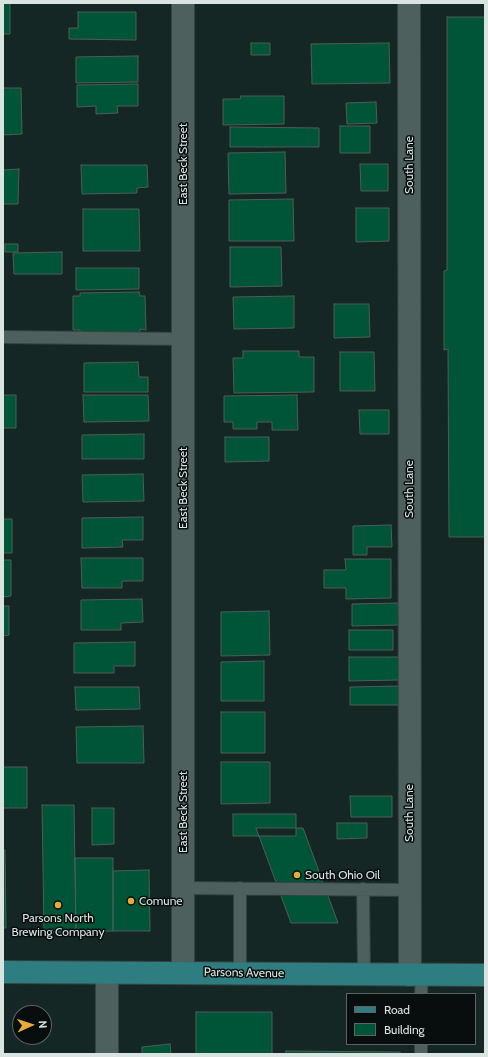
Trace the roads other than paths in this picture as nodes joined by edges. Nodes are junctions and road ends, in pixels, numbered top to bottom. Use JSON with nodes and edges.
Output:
{"nodes":[{"id":1,"x":183,"y":3,"type":"edge"},
{"id":2,"x":409,"y":3,"type":"edge"},
{"id":3,"x":3,"y":337,"type":"edge"},
{"id":4,"x":183,"y":339,"type":"junction"},
{"id":5,"x":183,"y":888,"type":"junction"},
{"id":6,"x":240,"y":888,"type":"junction"},
{"id":7,"x":363,"y":889,"type":"junction"},
{"id":8,"x":409,"y":890,"type":"junction"},
{"id":9,"x":3,"y":972,"type":"edge"},
{"id":10,"x":107,"y":973,"type":"junction"},
{"id":11,"x":183,"y":973,"type":"junction"},
{"id":12,"x":240,"y":973,"type":"junction"},
{"id":13,"x":364,"y":974,"type":"junction"},
{"id":14,"x":485,"y":975,"type":"edge"},
{"id":15,"x":418,"y":981,"type":"edge"},
{"id":16,"x":107,"y":1054,"type":"edge"}],
"edges":[{"from":1,"to":4,"type":"street","name":"East Beck Street"},
{"from":2,"to":8,"type":"street","name":"South Lane"},
{"from":3,"to":4,"type":"lane"},
{"from":4,"to":5,"type":"street","name":"East Beck Street"},
{"from":5,"to":6,"type":"lane"},
{"from":5,"to":11,"type":"street","name":"East Beck Street"},
{"from":6,"to":7,"type":"lane"},
{"from":6,"to":12,"type":"lane"},
{"from":7,"to":8,"type":"lane"},
{"from":7,"to":13,"type":"lane"},
{"from":8,"to":15,"type":"street","name":"South Lane"},
{"from":9,"to":10,"type":"main road","name":"Parsons Avenue"},
{"from":10,"to":11,"type":"main road","name":"Parsons Avenue"},
{"from":10,"to":16,"type":"street"},
{"from":11,"to":12,"type":"main road","name":"Parsons Avenue"},
{"from":12,"to":13,"type":"main road","name":"Parsons Avenue"},
{"from":13,"to":15,"type":"main road","name":"Parsons Avenue"},
{"from":14,"to":15,"type":"main road","name":"Parsons Avenue"}]}
